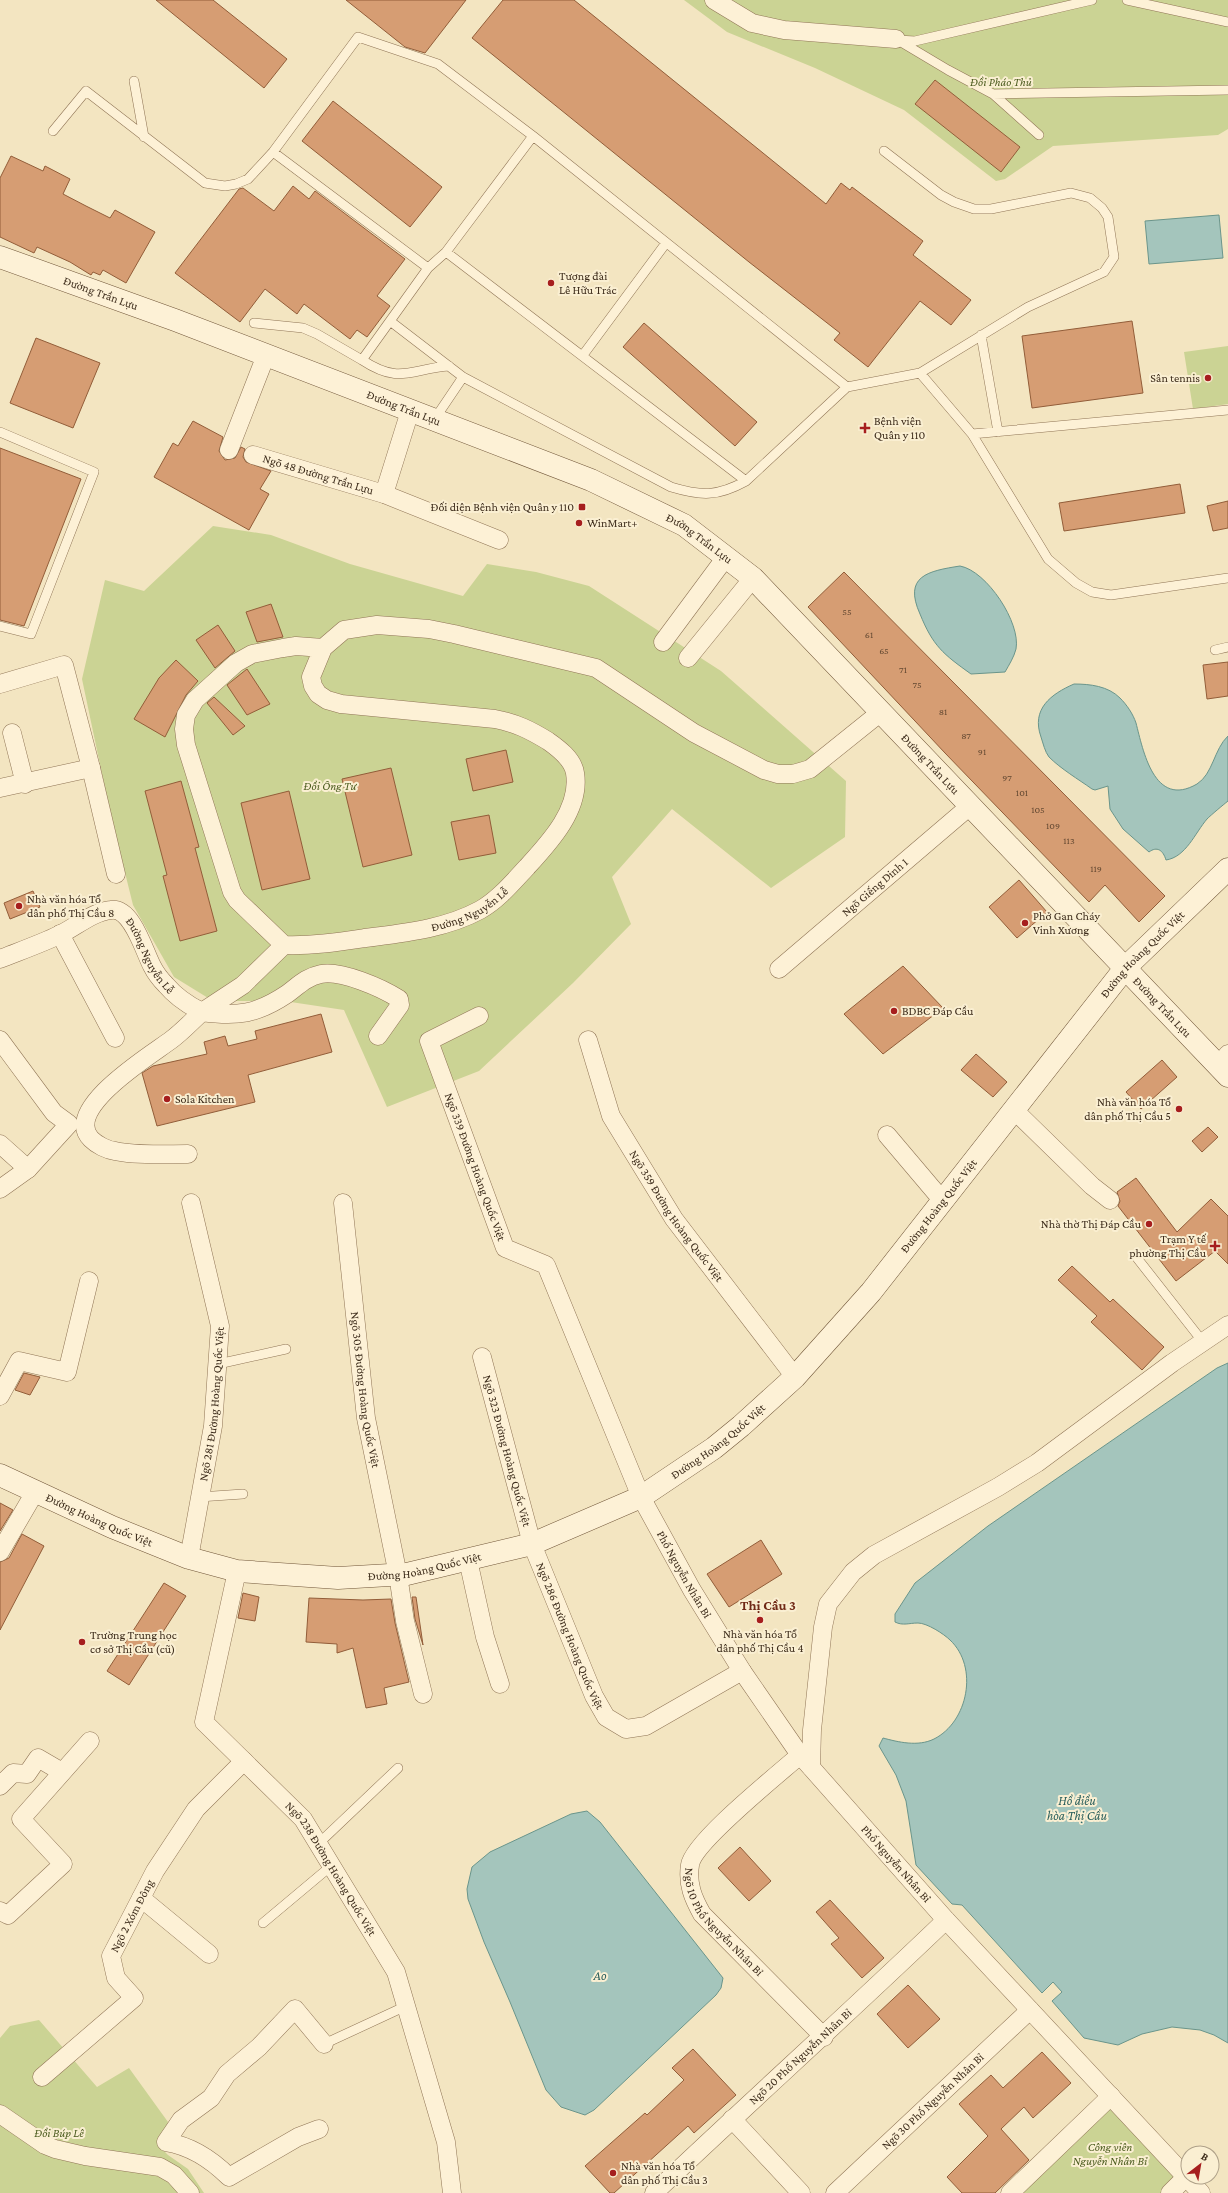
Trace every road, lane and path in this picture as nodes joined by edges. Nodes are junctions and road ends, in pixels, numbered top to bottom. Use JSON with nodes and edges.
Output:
{"nodes":[{"id":1,"x":714,"y":0,"type":"edge"},
{"id":2,"x":1092,"y":0,"type":"edge"},
{"id":3,"x":1127,"y":0,"type":"edge"},
{"id":4,"x":1228,"y":22,"type":"edge"},
{"id":5,"x":896,"y":40,"type":"junction"},
{"id":6,"x":134,"y":81,"type":"dead end"},
{"id":7,"x":1228,"y":90,"type":"edge"},
{"id":8,"x":993,"y":94,"type":"junction"},
{"id":9,"x":53,"y":131,"type":"dead end"},
{"id":10,"x":1039,"y":135,"type":"dead end"},
{"id":11,"x":534,"y":136,"type":"junction"},
{"id":12,"x":144,"y":137,"type":"junction"},
{"id":13,"x":884,"y":151,"type":"dead end"},
{"id":14,"x":273,"y":152,"type":"junction"},
{"id":15,"x":666,"y":243,"type":"junction"},
{"id":16,"x":446,"y":252,"type":"junction"},
{"id":17,"x":0,"y":257,"type":"edge"},
{"id":18,"x":428,"y":268,"type":"junction"},
{"id":19,"x":390,"y":321,"type":"junction"},
{"id":20,"x":254,"y":323,"type":"dead end"},
{"id":21,"x":981,"y":335,"type":"junction"},
{"id":22,"x":266,"y":355,"type":"junction"},
{"id":23,"x":583,"y":355,"type":"junction"},
{"id":24,"x":362,"y":360,"type":"junction"},
{"id":25,"x":449,"y":366,"type":"junction"},
{"id":26,"x":920,"y":373,"type":"junction"},
{"id":27,"x":463,"y":377,"type":"junction"},
{"id":28,"x":847,"y":387,"type":"junction"},
{"id":29,"x":1228,"y":410,"type":"edge"},
{"id":30,"x":410,"y":411,"type":"junction"},
{"id":31,"x":434,"y":420,"type":"junction"},
{"id":32,"x":0,"y":432,"type":"edge"},
{"id":33,"x":998,"y":432,"type":"junction"},
{"id":34,"x":972,"y":434,"type":"junction"},
{"id":35,"x":229,"y":450,"type":"dead end"},
{"id":36,"x":253,"y":455,"type":"dead end"},
{"id":37,"x":746,"y":481,"type":"junction"},
{"id":38,"x":384,"y":494,"type":"junction"},
{"id":39,"x":499,"y":540,"type":"dead end"},
{"id":40,"x":726,"y":557,"type":"junction"},
{"id":41,"x":753,"y":578,"type":"junction"},
{"id":42,"x":1228,"y":578,"type":"edge"},
{"id":43,"x":0,"y":626,"type":"edge"},
{"id":44,"x":663,"y":642,"type":"dead end"},
{"id":45,"x":1228,"y":646,"type":"edge"},
{"id":46,"x":324,"y":648,"type":"junction"},
{"id":47,"x":1216,"y":650,"type":"dead end"},
{"id":48,"x":688,"y":658,"type":"dead end"},
{"id":49,"x":0,"y":684,"type":"edge"},
{"id":50,"x":881,"y":712,"type":"junction"},
{"id":51,"x":12,"y":733,"type":"dead end"},
{"id":52,"x":91,"y":768,"type":"junction"},
{"id":53,"x":25,"y":784,"type":"junction"},
{"id":54,"x":0,"y":788,"type":"edge"},
{"id":55,"x":970,"y":806,"type":"junction"},
{"id":56,"x":1228,"y":870,"type":"edge"},
{"id":57,"x":116,"y":874,"type":"dead end"},
{"id":58,"x":60,"y":934,"type":"junction"},
{"id":59,"x":284,"y":945,"type":"junction"},
{"id":60,"x":0,"y":959,"type":"edge"},
{"id":61,"x":1126,"y":967,"type":"junction"},
{"id":62,"x":779,"y":969,"type":"dead end"},
{"id":63,"x":202,"y":1012,"type":"junction"},
{"id":64,"x":479,"y":1016,"type":"dead end"},
{"id":65,"x":378,"y":1036,"type":"dead end"},
{"id":66,"x":115,"y":1038,"type":"dead end"},
{"id":67,"x":588,"y":1040,"type":"dead end"},
{"id":68,"x":0,"y":1041,"type":"edge"},
{"id":69,"x":1225,"y":1065,"type":"edge"},
{"id":70,"x":1013,"y":1109,"type":"junction"},
{"id":71,"x":887,"y":1135,"type":"dead end"},
{"id":72,"x":0,"y":1144,"type":"edge"},
{"id":73,"x":188,"y":1154,"type":"dead end"},
{"id":74,"x":28,"y":1168,"type":"junction"},
{"id":75,"x":0,"y":1189,"type":"edge"},
{"id":76,"x":942,"y":1200,"type":"junction"},
{"id":77,"x":1110,"y":1200,"type":"dead end"},
{"id":78,"x":190,"y":1203,"type":"dead end"},
{"id":79,"x":344,"y":1203,"type":"dead end"},
{"id":80,"x":1137,"y":1258,"type":"dead end"},
{"id":81,"x":89,"y":1281,"type":"dead end"},
{"id":82,"x":1228,"y":1325,"type":"edge"},
{"id":83,"x":1203,"y":1342,"type":"junction"},
{"id":84,"x":286,"y":1349,"type":"dead end"},
{"id":85,"x":482,"y":1357,"type":"dead end"},
{"id":86,"x":218,"y":1364,"type":"junction"},
{"id":87,"x":795,"y":1377,"type":"junction"},
{"id":88,"x":0,"y":1396,"type":"edge"},
{"id":89,"x":0,"y":1475,"type":"edge"},
{"id":90,"x":35,"y":1492,"type":"junction"},
{"id":91,"x":243,"y":1494,"type":"dead end"},
{"id":92,"x":199,"y":1496,"type":"junction"},
{"id":93,"x":641,"y":1497,"type":"junction"},
{"id":94,"x":532,"y":1544,"type":"junction"},
{"id":95,"x":0,"y":1552,"type":"edge"},
{"id":96,"x":189,"y":1558,"type":"junction"},
{"id":97,"x":468,"y":1560,"type":"junction"},
{"id":98,"x":237,"y":1571,"type":"junction"},
{"id":99,"x":398,"y":1575,"type":"junction"},
{"id":100,"x":742,"y":1671,"type":"junction"},
{"id":101,"x":500,"y":1684,"type":"dead end"},
{"id":102,"x":423,"y":1694,"type":"dead end"},
{"id":103,"x":90,"y":1741,"type":"dead end"},
{"id":104,"x":244,"y":1761,"type":"junction"},
{"id":105,"x":806,"y":1761,"type":"junction"},
{"id":106,"x":398,"y":1768,"type":"dead end"},
{"id":107,"x":62,"y":1772,"type":"junction"},
{"id":108,"x":0,"y":1786,"type":"edge"},
{"id":109,"x":318,"y":1844,"type":"junction"},
{"id":110,"x":331,"y":1866,"type":"junction"},
{"id":111,"x":140,"y":1898,"type":"junction"},
{"id":112,"x":0,"y":1911,"type":"edge"},
{"id":113,"x":946,"y":1920,"type":"junction"},
{"id":114,"x":263,"y":1923,"type":"dead end"},
{"id":115,"x":208,"y":1954,"type":"dead end"},
{"id":116,"x":406,"y":2006,"type":"junction"},
{"id":117,"x":1030,"y":2010,"type":"junction"},
{"id":118,"x":824,"y":2036,"type":"junction"},
{"id":119,"x":324,"y":2044,"type":"joint"},
{"id":120,"x":42,"y":2077,"type":"dead end"},
{"id":121,"x":1111,"y":2096,"type":"junction"},
{"id":122,"x":0,"y":2114,"type":"edge"},
{"id":123,"x":732,"y":2119,"type":"junction"},
{"id":124,"x":318,"y":2129,"type":"dead end"},
{"id":125,"x":1180,"y":2171,"type":"edge"},
{"id":126,"x":1180,"y":2183,"type":"edge"},
{"id":127,"x":1194,"y":2185,"type":"edge"},
{"id":128,"x":190,"y":2193,"type":"edge"},
{"id":129,"x":452,"y":2193,"type":"edge"},
{"id":130,"x":654,"y":2193,"type":"edge"},
{"id":131,"x":801,"y":2193,"type":"edge"},
{"id":132,"x":835,"y":2193,"type":"edge"},
{"id":133,"x":1010,"y":2193,"type":"edge"},
{"id":134,"x":1170,"y":2193,"type":"edge"},
{"id":135,"x":1201,"y":2193,"type":"edge"}],
"edges":[{"from":1,"to":5,"type":"street"},
{"from":2,"to":5,"type":"lane"},
{"from":3,"to":4,"type":"lane"},
{"from":5,"to":8,"type":"lane"},
{"from":6,"to":12,"type":"lane"},
{"from":7,"to":8,"type":"lane"},
{"from":8,"to":10,"type":"lane"},
{"from":9,"to":12,"type":"lane"},
{"from":11,"to":14,"type":"lane"},
{"from":11,"to":15,"type":"lane"},
{"from":11,"to":16,"type":"lane"},
{"from":12,"to":14,"type":"lane"},
{"from":13,"to":21,"type":"lane"},
{"from":14,"to":18,"type":"lane"},
{"from":15,"to":23,"type":"lane"},
{"from":15,"to":28,"type":"lane"},
{"from":16,"to":18,"type":"lane"},
{"from":16,"to":23,"type":"lane"},
{"from":17,"to":22,"type":"main road","name":"Đường Trần Lựu"},
{"from":18,"to":19,"type":"lane"},
{"from":19,"to":24,"type":"lane"},
{"from":19,"to":25,"type":"lane"},
{"from":20,"to":24,"type":"lane"},
{"from":21,"to":26,"type":"lane"},
{"from":21,"to":33,"type":"lane"},
{"from":22,"to":30,"type":"main road","name":"Đường Trần Lựu"},
{"from":22,"to":35,"type":"street"},
{"from":23,"to":37,"type":"lane"},
{"from":24,"to":25,"type":"lane"},
{"from":25,"to":27,"type":"lane"},
{"from":26,"to":28,"type":"lane"},
{"from":26,"to":34,"type":"lane"},
{"from":27,"to":31,"type":"lane"},
{"from":27,"to":37,"type":"lane"},
{"from":28,"to":37,"type":"lane"},
{"from":29,"to":33,"type":"lane"},
{"from":30,"to":31,"type":"main road","name":"Đường Trần Lựu"},
{"from":30,"to":38,"type":"street","name":"Ngõ 48 Đường Trần Lựu"},
{"from":31,"to":40,"type":"main road","name":"Đường Trần Lựu"},
{"from":32,"to":43,"type":"lane"},
{"from":33,"to":34,"type":"lane"},
{"from":34,"to":42,"type":"lane"},
{"from":36,"to":38,"type":"street","name":"Ngõ 48 Đường Trần Lựu"},
{"from":38,"to":39,"type":"street","name":"Ngõ 48 Đường Trần Lựu"},
{"from":40,"to":41,"type":"main road","name":"Đường Trần Lựu"},
{"from":40,"to":44,"type":"street"},
{"from":41,"to":48,"type":"street"},
{"from":41,"to":50,"type":"main road","name":"Đường Trần Lựu"},
{"from":45,"to":47,"type":"lane"},
{"from":46,"to":50,"type":"street"},
{"from":46,"to":59,"type":"street"},
{"from":46,"to":59,"type":"street","name":"Đường Nguyễn Lễ"},
{"from":49,"to":52,"type":"street"},
{"from":50,"to":55,"type":"main road","name":"Đường Trần Lựu"},
{"from":51,"to":53,"type":"street"},
{"from":52,"to":53,"type":"street"},
{"from":52,"to":57,"type":"street"},
{"from":53,"to":54,"type":"street"},
{"from":55,"to":61,"type":"main road","name":"Đường Trần Lựu"},
{"from":55,"to":62,"type":"street","name":"Ngõ Giếng Dinh 1"},
{"from":56,"to":61,"type":"main road","name":"Đường Hoàng Quốc Việt"},
{"from":58,"to":60,"type":"street","name":"Đường Nguyễn Lễ"},
{"from":58,"to":63,"type":"street","name":"Đường Nguyễn Lễ"},
{"from":58,"to":66,"type":"street"},
{"from":59,"to":63,"type":"street"},
{"from":61,"to":69,"type":"main road","name":"Đường Trần Lựu"},
{"from":61,"to":70,"type":"main road","name":"Đường Hoàng Quốc Việt"},
{"from":63,"to":65,"type":"street"},
{"from":63,"to":73,"type":"street"},
{"from":64,"to":93,"type":"street","name":"Ngõ 339 Đường Hoàng Quốc Việt"},
{"from":67,"to":87,"type":"street","name":"Ngõ 359 Đường Hoàng Quốc Việt"},
{"from":68,"to":74,"type":"street"},
{"from":70,"to":76,"type":"main road","name":"Đường Hoàng Quốc Việt"},
{"from":70,"to":77,"type":"street"},
{"from":71,"to":76,"type":"street"},
{"from":72,"to":74,"type":"street"},
{"from":74,"to":75,"type":"street"},
{"from":76,"to":87,"type":"main road","name":"Đường Hoàng Quốc Việt"},
{"from":78,"to":86,"type":"street","name":"Ngõ 281 Đường Hoàng Quốc Việt"},
{"from":79,"to":99,"type":"street","name":"Ngõ 305 Đường Hoàng Quốc Việt"},
{"from":80,"to":83,"type":"lane"},
{"from":81,"to":88,"type":"street"},
{"from":82,"to":83,"type":"street"},
{"from":83,"to":105,"type":"street"},
{"from":84,"to":86,"type":"lane"},
{"from":85,"to":94,"type":"street","name":"Ngõ 323 Đường Hoàng Quốc Việt"},
{"from":86,"to":92,"type":"street","name":"Ngõ 281 Đường Hoàng Quốc Việt"},
{"from":87,"to":93,"type":"main road","name":"Đường Hoàng Quốc Việt"},
{"from":89,"to":90,"type":"main road","name":"Đường Hoàng Quốc Việt"},
{"from":90,"to":95,"type":"street"},
{"from":90,"to":96,"type":"main road","name":"Đường Hoàng Quốc Việt"},
{"from":91,"to":92,"type":"lane"},
{"from":92,"to":96,"type":"street","name":"Ngõ 281 Đường Hoàng Quốc Việt"},
{"from":93,"to":94,"type":"main road","name":"Đường Hoàng Quốc Việt"},
{"from":93,"to":100,"type":"street","name":"Phố Nguyễn Nhân Bỉ"},
{"from":94,"to":97,"type":"main road","name":"Đường Hoàng Quốc Việt"},
{"from":94,"to":100,"type":"street","name":"Ngõ 286 Đường Hoàng Quốc Việt"},
{"from":96,"to":98,"type":"main road","name":"Đường Hoàng Quốc Việt"},
{"from":97,"to":99,"type":"main road","name":"Đường Hoàng Quốc Việt"},
{"from":97,"to":101,"type":"street"},
{"from":98,"to":99,"type":"main road","name":"Đường Hoàng Quốc Việt"},
{"from":98,"to":104,"type":"street","name":"Ngõ 238 Đường Hoàng Quốc Việt"},
{"from":99,"to":102,"type":"street","name":"Ngõ 305 Đường Hoàng Quốc Việt"},
{"from":100,"to":105,"type":"street","name":"Phố Nguyễn Nhân Bỉ"},
{"from":103,"to":107,"type":"street"},
{"from":104,"to":109,"type":"street","name":"Ngõ 238 Đường Hoàng Quốc Việt"},
{"from":104,"to":111,"type":"street","name":"Ngõ 2 Xóm Đông"},
{"from":105,"to":113,"type":"street","name":"Phố Nguyễn Nhân Bỉ"},
{"from":105,"to":118,"type":"street","name":"Ngõ 10 Phố Nguyễn Nhân Bỉ"},
{"from":106,"to":109,"type":"lane"},
{"from":107,"to":108,"type":"street"},
{"from":107,"to":112,"type":"street"},
{"from":109,"to":110,"type":"street","name":"Ngõ 238 Đường Hoàng Quốc Việt"},
{"from":110,"to":114,"type":"lane"},
{"from":110,"to":116,"type":"street","name":"Ngõ 238 Đường Hoàng Quốc Việt"},
{"from":111,"to":115,"type":"street"},
{"from":111,"to":120,"type":"street","name":"Ngõ 2 Xóm Đông"},
{"from":113,"to":117,"type":"street","name":"Phố Nguyễn Nhân Bỉ"},
{"from":113,"to":118,"type":"street","name":"Ngõ 20 Phố Nguyễn Nhân Bỉ"},
{"from":116,"to":119,"type":"lane"},
{"from":116,"to":129,"type":"street","name":"Ngõ 238 Đường Hoàng Quốc Việt"},
{"from":117,"to":121,"type":"street","name":"Phố Nguyễn Nhân Bỉ"},
{"from":117,"to":132,"type":"street","name":"Ngõ 30 Phố Nguyễn Nhân Bỉ"},
{"from":118,"to":123,"type":"street","name":"Ngõ 20 Phố Nguyễn Nhân Bỉ"},
{"from":119,"to":124,"type":"street"},
{"from":121,"to":125,"type":"street","name":"Phố Nguyễn Nhân Bỉ"},
{"from":121,"to":133,"type":"street"},
{"from":122,"to":128,"type":"street"},
{"from":123,"to":130,"type":"street","name":"Ngõ 20 Phố Nguyễn Nhân Bỉ"},
{"from":123,"to":131,"type":"street"},
{"from":126,"to":134,"type":"street"},
{"from":127,"to":135,"type":"street","name":"Phố Nguyễn Nhân Bỉ"}]}
